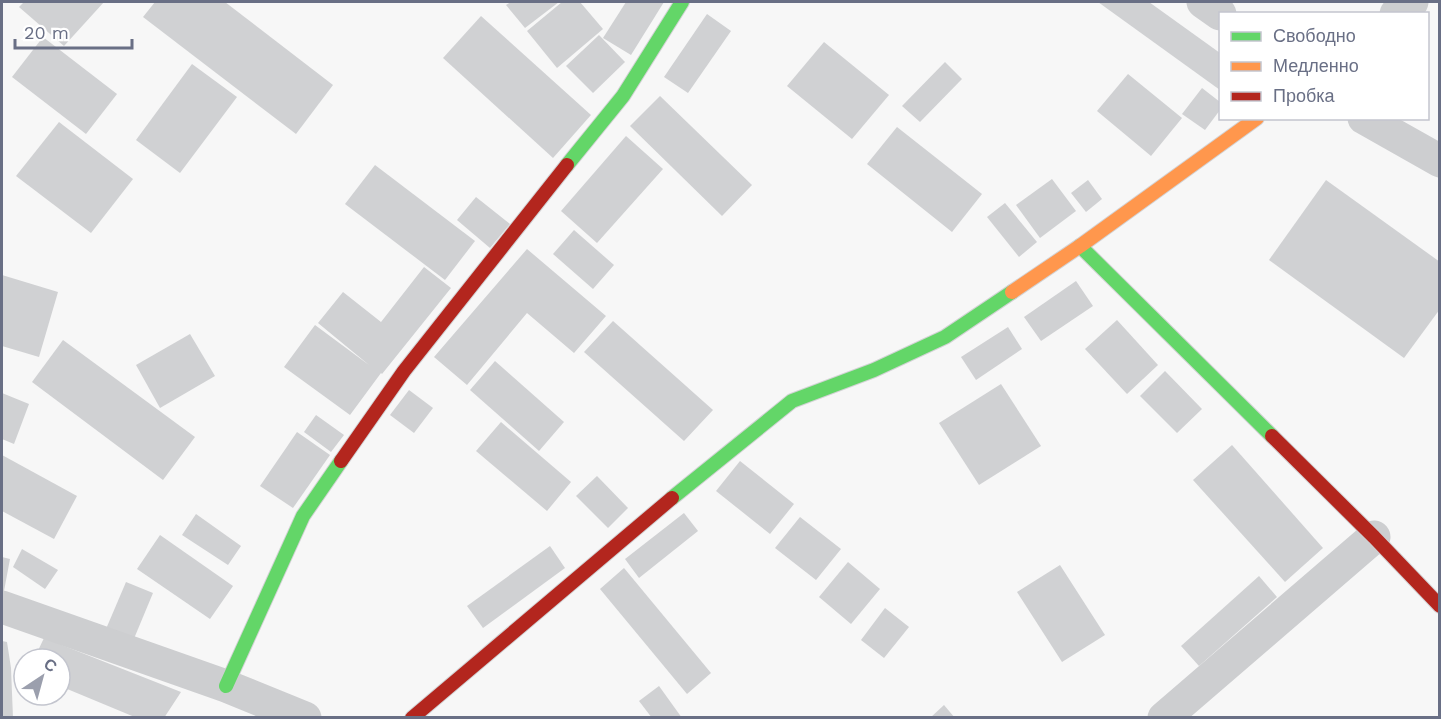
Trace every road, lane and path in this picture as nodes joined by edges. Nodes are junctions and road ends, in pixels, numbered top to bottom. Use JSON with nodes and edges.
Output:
{"nodes":[{"id":1,"x":682,"y":2,"type":"edge"},
{"id":2,"x":1203,"y":2,"type":"edge"},
{"id":3,"x":1412,"y":2,"type":"edge"},
{"id":4,"x":1399,"y":12,"type":"edge"},
{"id":5,"x":1219,"y":13,"type":"edge"},
{"id":6,"x":1254,"y":120,"type":"edge"},
{"id":7,"x":1368,"y":120,"type":"edge"},
{"id":8,"x":1440,"y":161,"type":"edge"},
{"id":9,"x":1080,"y":246,"type":"junction"},
{"id":10,"x":1374,"y":537,"type":"junction"},
{"id":11,"x":1440,"y":606,"type":"edge"},
{"id":12,"x":2,"y":607,"type":"edge"},
{"id":13,"x":226,"y":686,"type":"junction"},
{"id":14,"x":305,"y":717,"type":"edge"},
{"id":15,"x":412,"y":717,"type":"edge"},
{"id":16,"x":1164,"y":717,"type":"edge"}],
"edges":[{"from":1,"to":13,"type":"street"},
{"from":2,"to":5,"type":"street"},
{"from":3,"to":4,"type":"street"},
{"from":6,"to":9,"type":"street"},
{"from":7,"to":8,"type":"street"},
{"from":9,"to":10,"type":"street"},
{"from":9,"to":15,"type":"street"},
{"from":10,"to":11,"type":"street"},
{"from":10,"to":16,"type":"street"},
{"from":12,"to":13,"type":"street"},
{"from":13,"to":14,"type":"street"}]}
